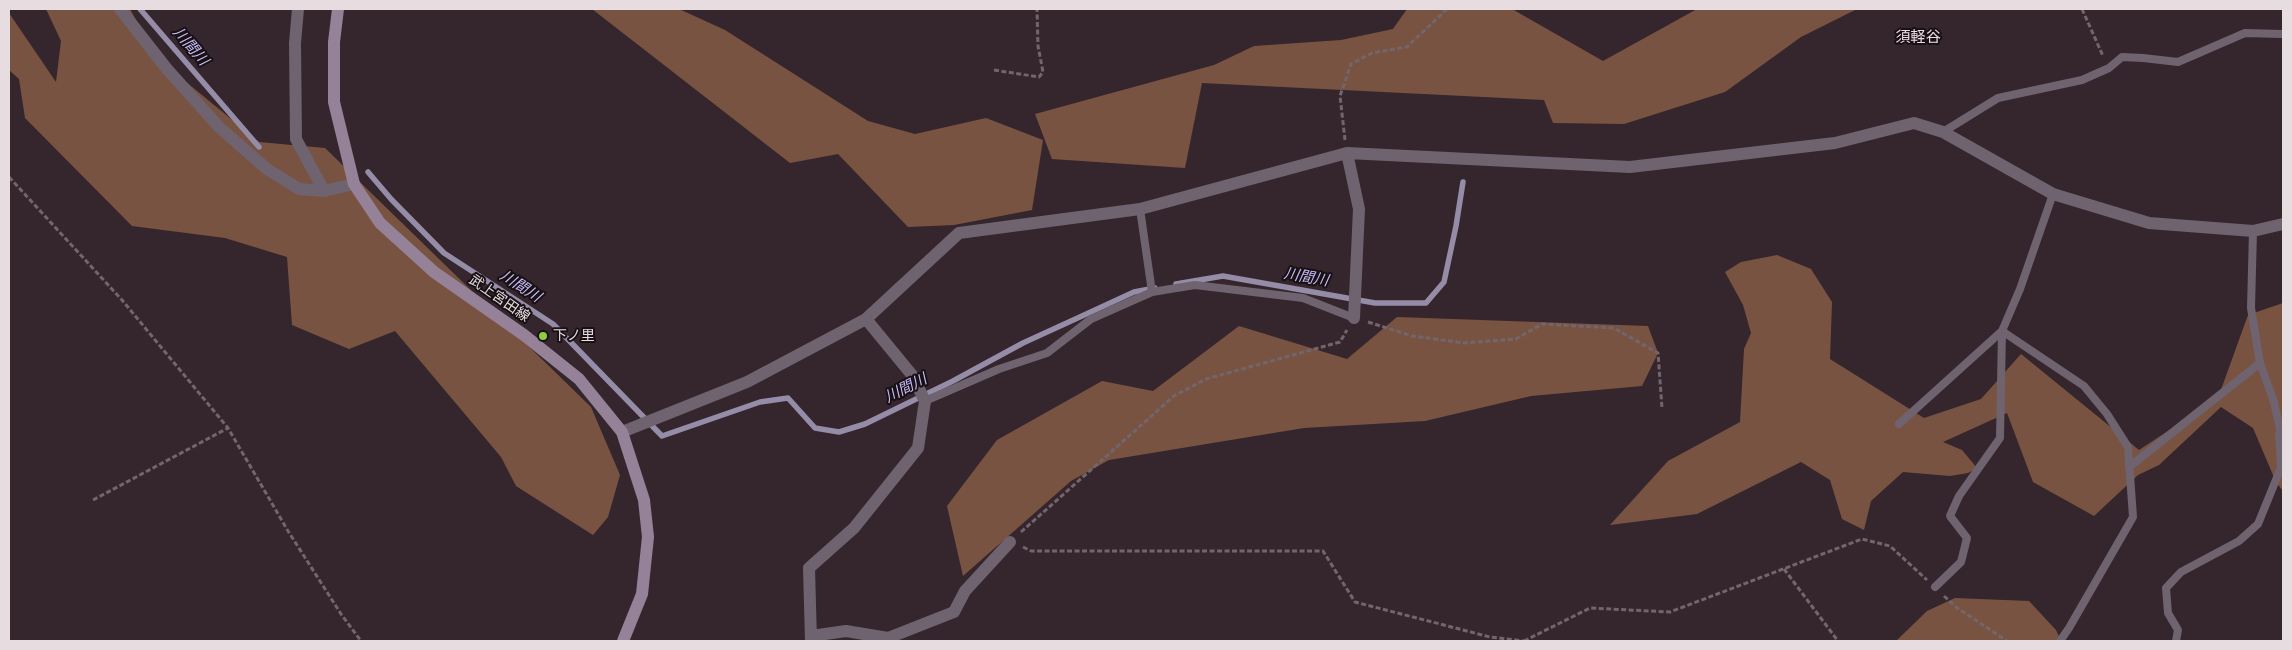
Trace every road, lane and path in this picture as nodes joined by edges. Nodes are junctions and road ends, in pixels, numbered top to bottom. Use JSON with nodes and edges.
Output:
{"nodes":[{"id":1,"x":120,"y":9,"type":"edge"},
{"id":2,"x":298,"y":9,"type":"edge"},
{"id":3,"x":338,"y":9,"type":"edge"},
{"id":4,"x":1037,"y":9,"type":"edge"},
{"id":5,"x":1448,"y":9,"type":"edge"},
{"id":6,"x":2082,"y":9,"type":"edge"},
{"id":7,"x":2283,"y":34,"type":"edge"},
{"id":8,"x":2109,"y":68,"type":"junction"},
{"id":9,"x":994,"y":70,"type":"dead end"},
{"id":10,"x":1943,"y":132,"type":"junction"},
{"id":11,"x":1347,"y":153,"type":"junction"},
{"id":12,"x":9,"y":177,"type":"edge"},
{"id":13,"x":354,"y":184,"type":"junction"},
{"id":14,"x":324,"y":191,"type":"junction"},
{"id":15,"x":2052,"y":194,"type":"junction"},
{"id":16,"x":1140,"y":209,"type":"junction"},
{"id":17,"x":2283,"y":224,"type":"edge"},
{"id":18,"x":2253,"y":232,"type":"junction"},
{"id":19,"x":1152,"y":292,"type":"junction"},
{"id":20,"x":1354,"y":318,"type":"junction"},
{"id":21,"x":866,"y":319,"type":"junction"},
{"id":22,"x":2002,"y":331,"type":"junction"},
{"id":23,"x":2260,"y":363,"type":"junction"},
{"id":24,"x":926,"y":401,"type":"junction"},
{"id":25,"x":1662,"y":408,"type":"dead end"},
{"id":26,"x":1899,"y":424,"type":"dead end"},
{"id":27,"x":228,"y":428,"type":"junction"},
{"id":28,"x":622,"y":432,"type":"junction"},
{"id":29,"x":2282,"y":432,"type":"edge"},
{"id":30,"x":2282,"y":466,"type":"edge"},
{"id":31,"x":2129,"y":467,"type":"junction"},
{"id":32,"x":93,"y":500,"type":"dead end"},
{"id":33,"x":1010,"y":542,"type":"junction"},
{"id":34,"x":1784,"y":569,"type":"junction"},
{"id":35,"x":1935,"y":587,"type":"junction"},
{"id":36,"x":811,"y":638,"type":"edge"},
{"id":37,"x":361,"y":641,"type":"edge"},
{"id":38,"x":623,"y":641,"type":"edge"},
{"id":39,"x":1524,"y":641,"type":"edge"},
{"id":40,"x":1838,"y":641,"type":"edge"},
{"id":41,"x":2007,"y":641,"type":"edge"},
{"id":42,"x":2060,"y":641,"type":"edge"},
{"id":43,"x":2176,"y":641,"type":"edge"}],
"edges":[{"from":1,"to":14,"type":"street"},
{"from":2,"to":14,"type":"street"},
{"from":3,"to":13,"type":"main road","name":"武上宮田線"},
{"from":4,"to":9,"type":"path"},
{"from":5,"to":11,"type":"path"},
{"from":6,"to":8,"type":"path"},
{"from":7,"to":8,"type":"lane"},
{"from":8,"to":10,"type":"lane"},
{"from":10,"to":11,"type":"street"},
{"from":10,"to":15,"type":"street"},
{"from":11,"to":16,"type":"street"},
{"from":11,"to":20,"type":"street"},
{"from":12,"to":27,"type":"path"},
{"from":13,"to":14,"type":"street"},
{"from":13,"to":28,"type":"main road","name":"武上宮田線"},
{"from":15,"to":18,"type":"street"},
{"from":15,"to":22,"type":"lane"},
{"from":16,"to":19,"type":"lane"},
{"from":16,"to":21,"type":"street"},
{"from":17,"to":18,"type":"street"},
{"from":18,"to":23,"type":"lane"},
{"from":19,"to":20,"type":"lane"},
{"from":19,"to":24,"type":"lane"},
{"from":20,"to":25,"type":"path"},
{"from":20,"to":33,"type":"path"},
{"from":21,"to":24,"type":"street"},
{"from":21,"to":28,"type":"street"},
{"from":22,"to":26,"type":"lane"},
{"from":22,"to":31,"type":"lane"},
{"from":22,"to":35,"type":"lane"},
{"from":23,"to":29,"type":"lane"},
{"from":23,"to":31,"type":"lane"},
{"from":24,"to":36,"type":"street"},
{"from":27,"to":32,"type":"path"},
{"from":27,"to":37,"type":"path"},
{"from":28,"to":38,"type":"main road","name":"武上宮田線"},
{"from":29,"to":30,"type":"street"},
{"from":30,"to":43,"type":"lane"},
{"from":31,"to":42,"type":"lane"},
{"from":33,"to":36,"type":"street"},
{"from":33,"to":39,"type":"path"},
{"from":34,"to":35,"type":"path"},
{"from":34,"to":39,"type":"path"},
{"from":34,"to":40,"type":"path"},
{"from":35,"to":41,"type":"path"}]}
